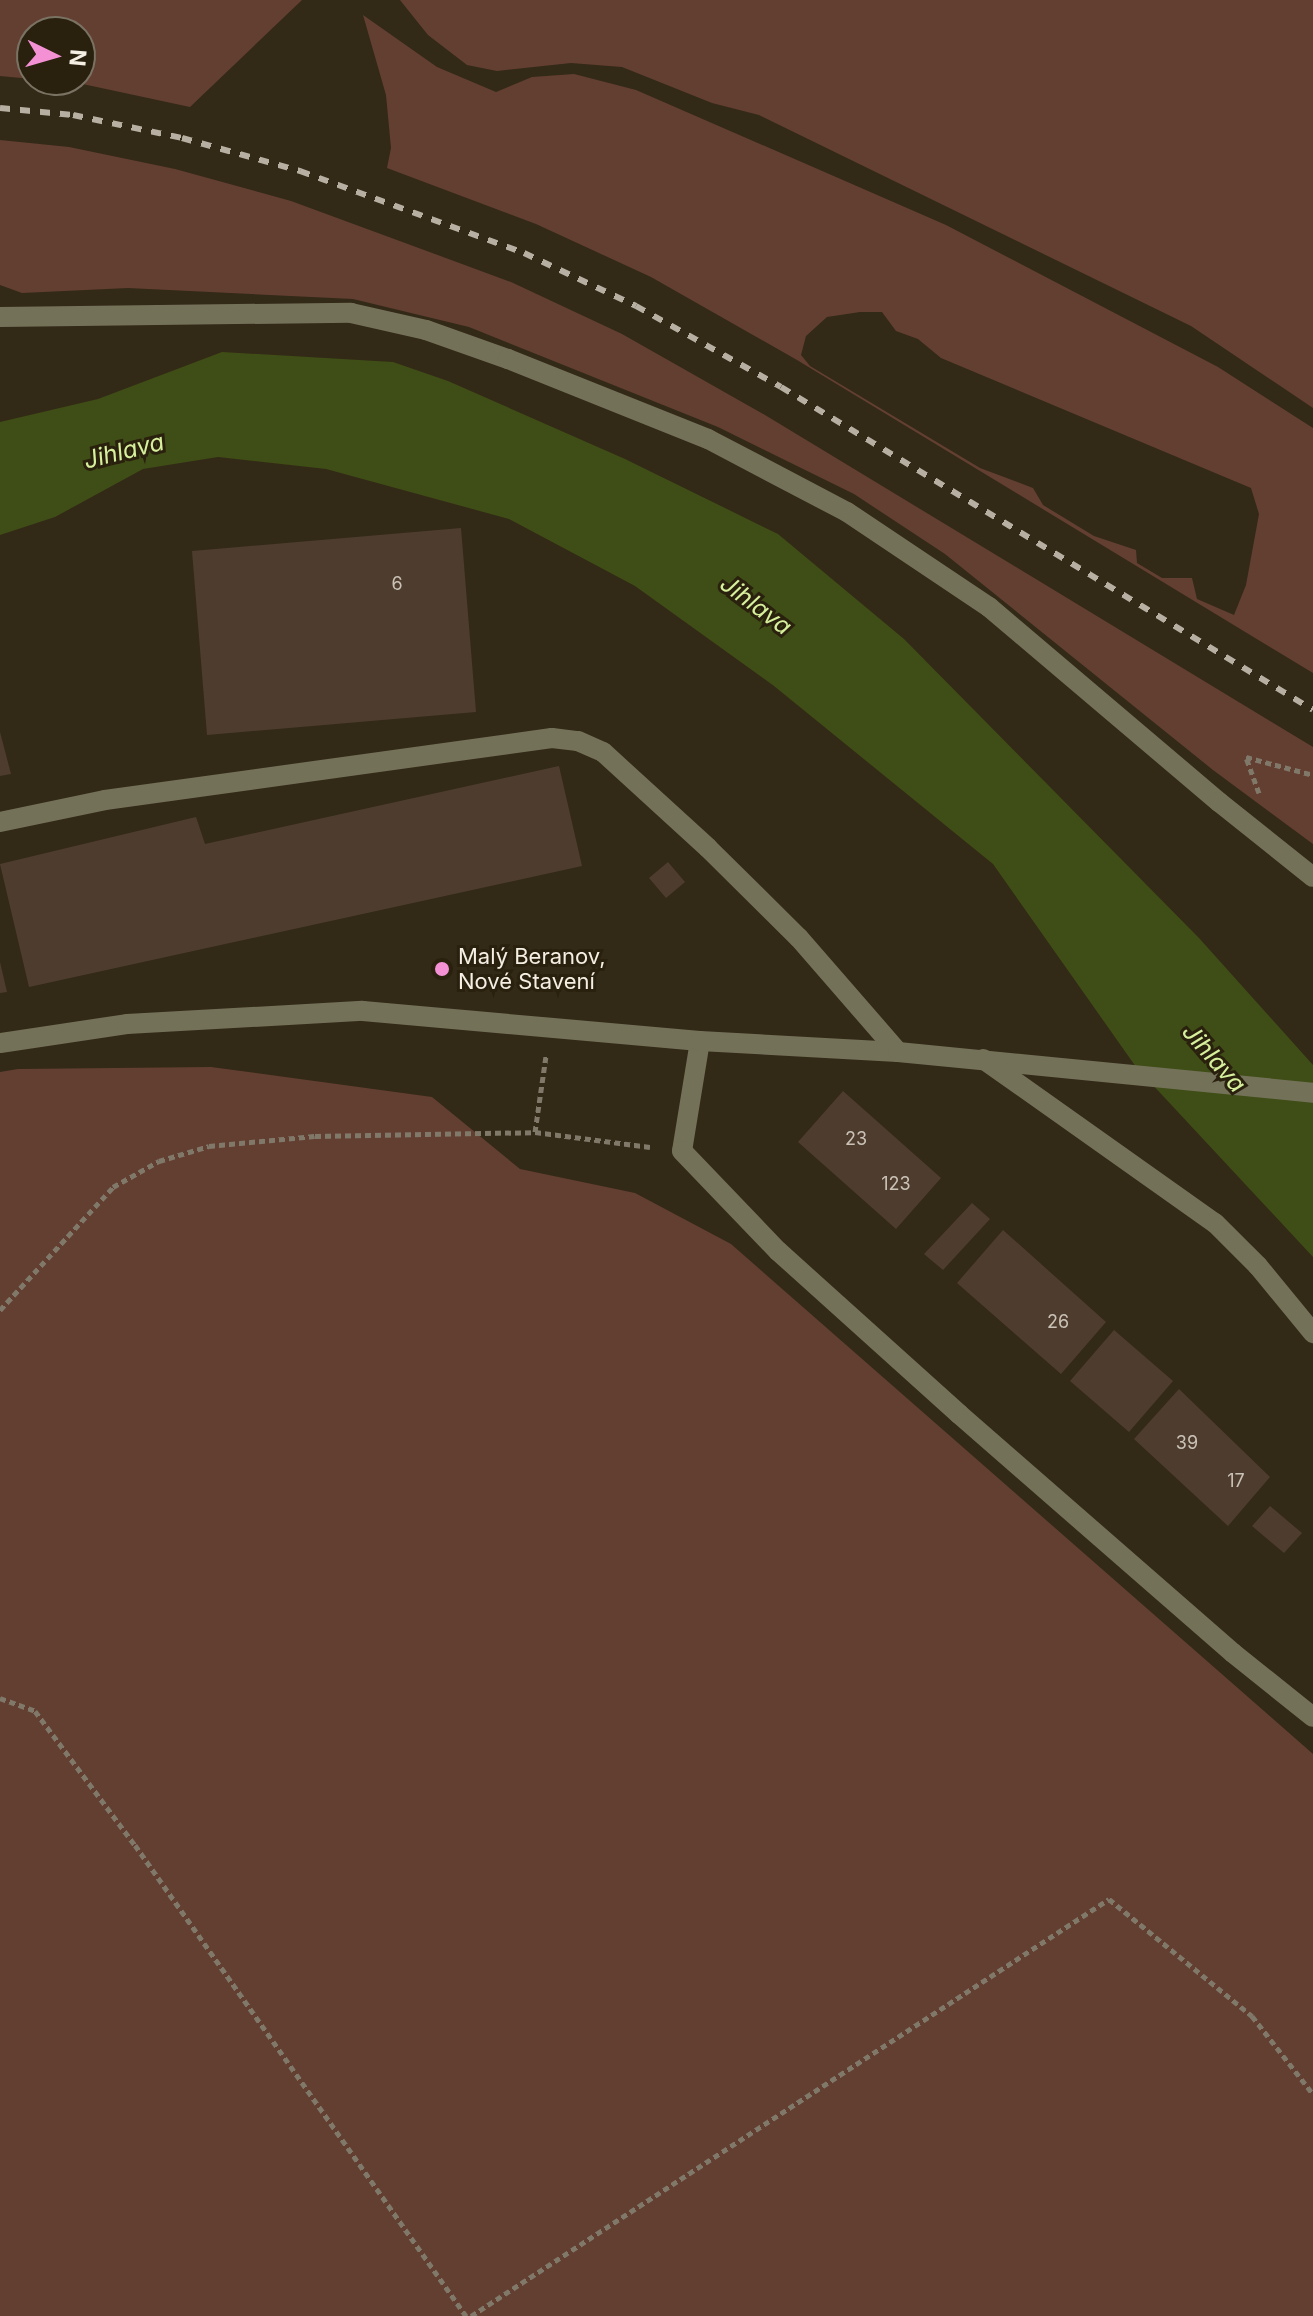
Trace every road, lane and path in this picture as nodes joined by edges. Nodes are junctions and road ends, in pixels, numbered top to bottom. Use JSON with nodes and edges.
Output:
{"nodes":[{"id":1,"x":0,"y":317,"type":"edge"},
{"id":2,"x":1313,"y":775,"type":"edge"},
{"id":3,"x":1262,"y":800,"type":"dead end"},
{"id":4,"x":0,"y":822,"type":"edge"},
{"id":5,"x":1313,"y":877,"type":"edge"},
{"id":6,"x":700,"y":1041,"type":"junction"},
{"id":7,"x":0,"y":1043,"type":"edge"},
{"id":8,"x":898,"y":1052,"type":"junction"},
{"id":9,"x":983,"y":1059,"type":"junction"},
{"id":10,"x":542,"y":1081,"type":"dead end"},
{"id":11,"x":1313,"y":1093,"type":"edge"},
{"id":12,"x":535,"y":1132,"type":"junction"},
{"id":13,"x":682,"y":1151,"type":"junction"},
{"id":14,"x":0,"y":1310,"type":"edge"},
{"id":15,"x":1313,"y":1333,"type":"edge"},
{"id":16,"x":0,"y":1698,"type":"edge"},
{"id":17,"x":1313,"y":1717,"type":"edge"},
{"id":18,"x":1313,"y":2094,"type":"edge"},
{"id":19,"x":469,"y":2316,"type":"edge"}],
"edges":[{"from":1,"to":5,"type":"street"},
{"from":2,"to":3,"type":"path"},
{"from":4,"to":8,"type":"street"},
{"from":6,"to":7,"type":"street"},
{"from":6,"to":8,"type":"street"},
{"from":6,"to":13,"type":"street"},
{"from":8,"to":9,"type":"street"},
{"from":9,"to":11,"type":"street"},
{"from":9,"to":15,"type":"street"},
{"from":10,"to":12,"type":"path"},
{"from":12,"to":13,"type":"path"},
{"from":12,"to":14,"type":"path"},
{"from":13,"to":17,"type":"street"},
{"from":16,"to":19,"type":"path"},
{"from":18,"to":19,"type":"path"}]}
